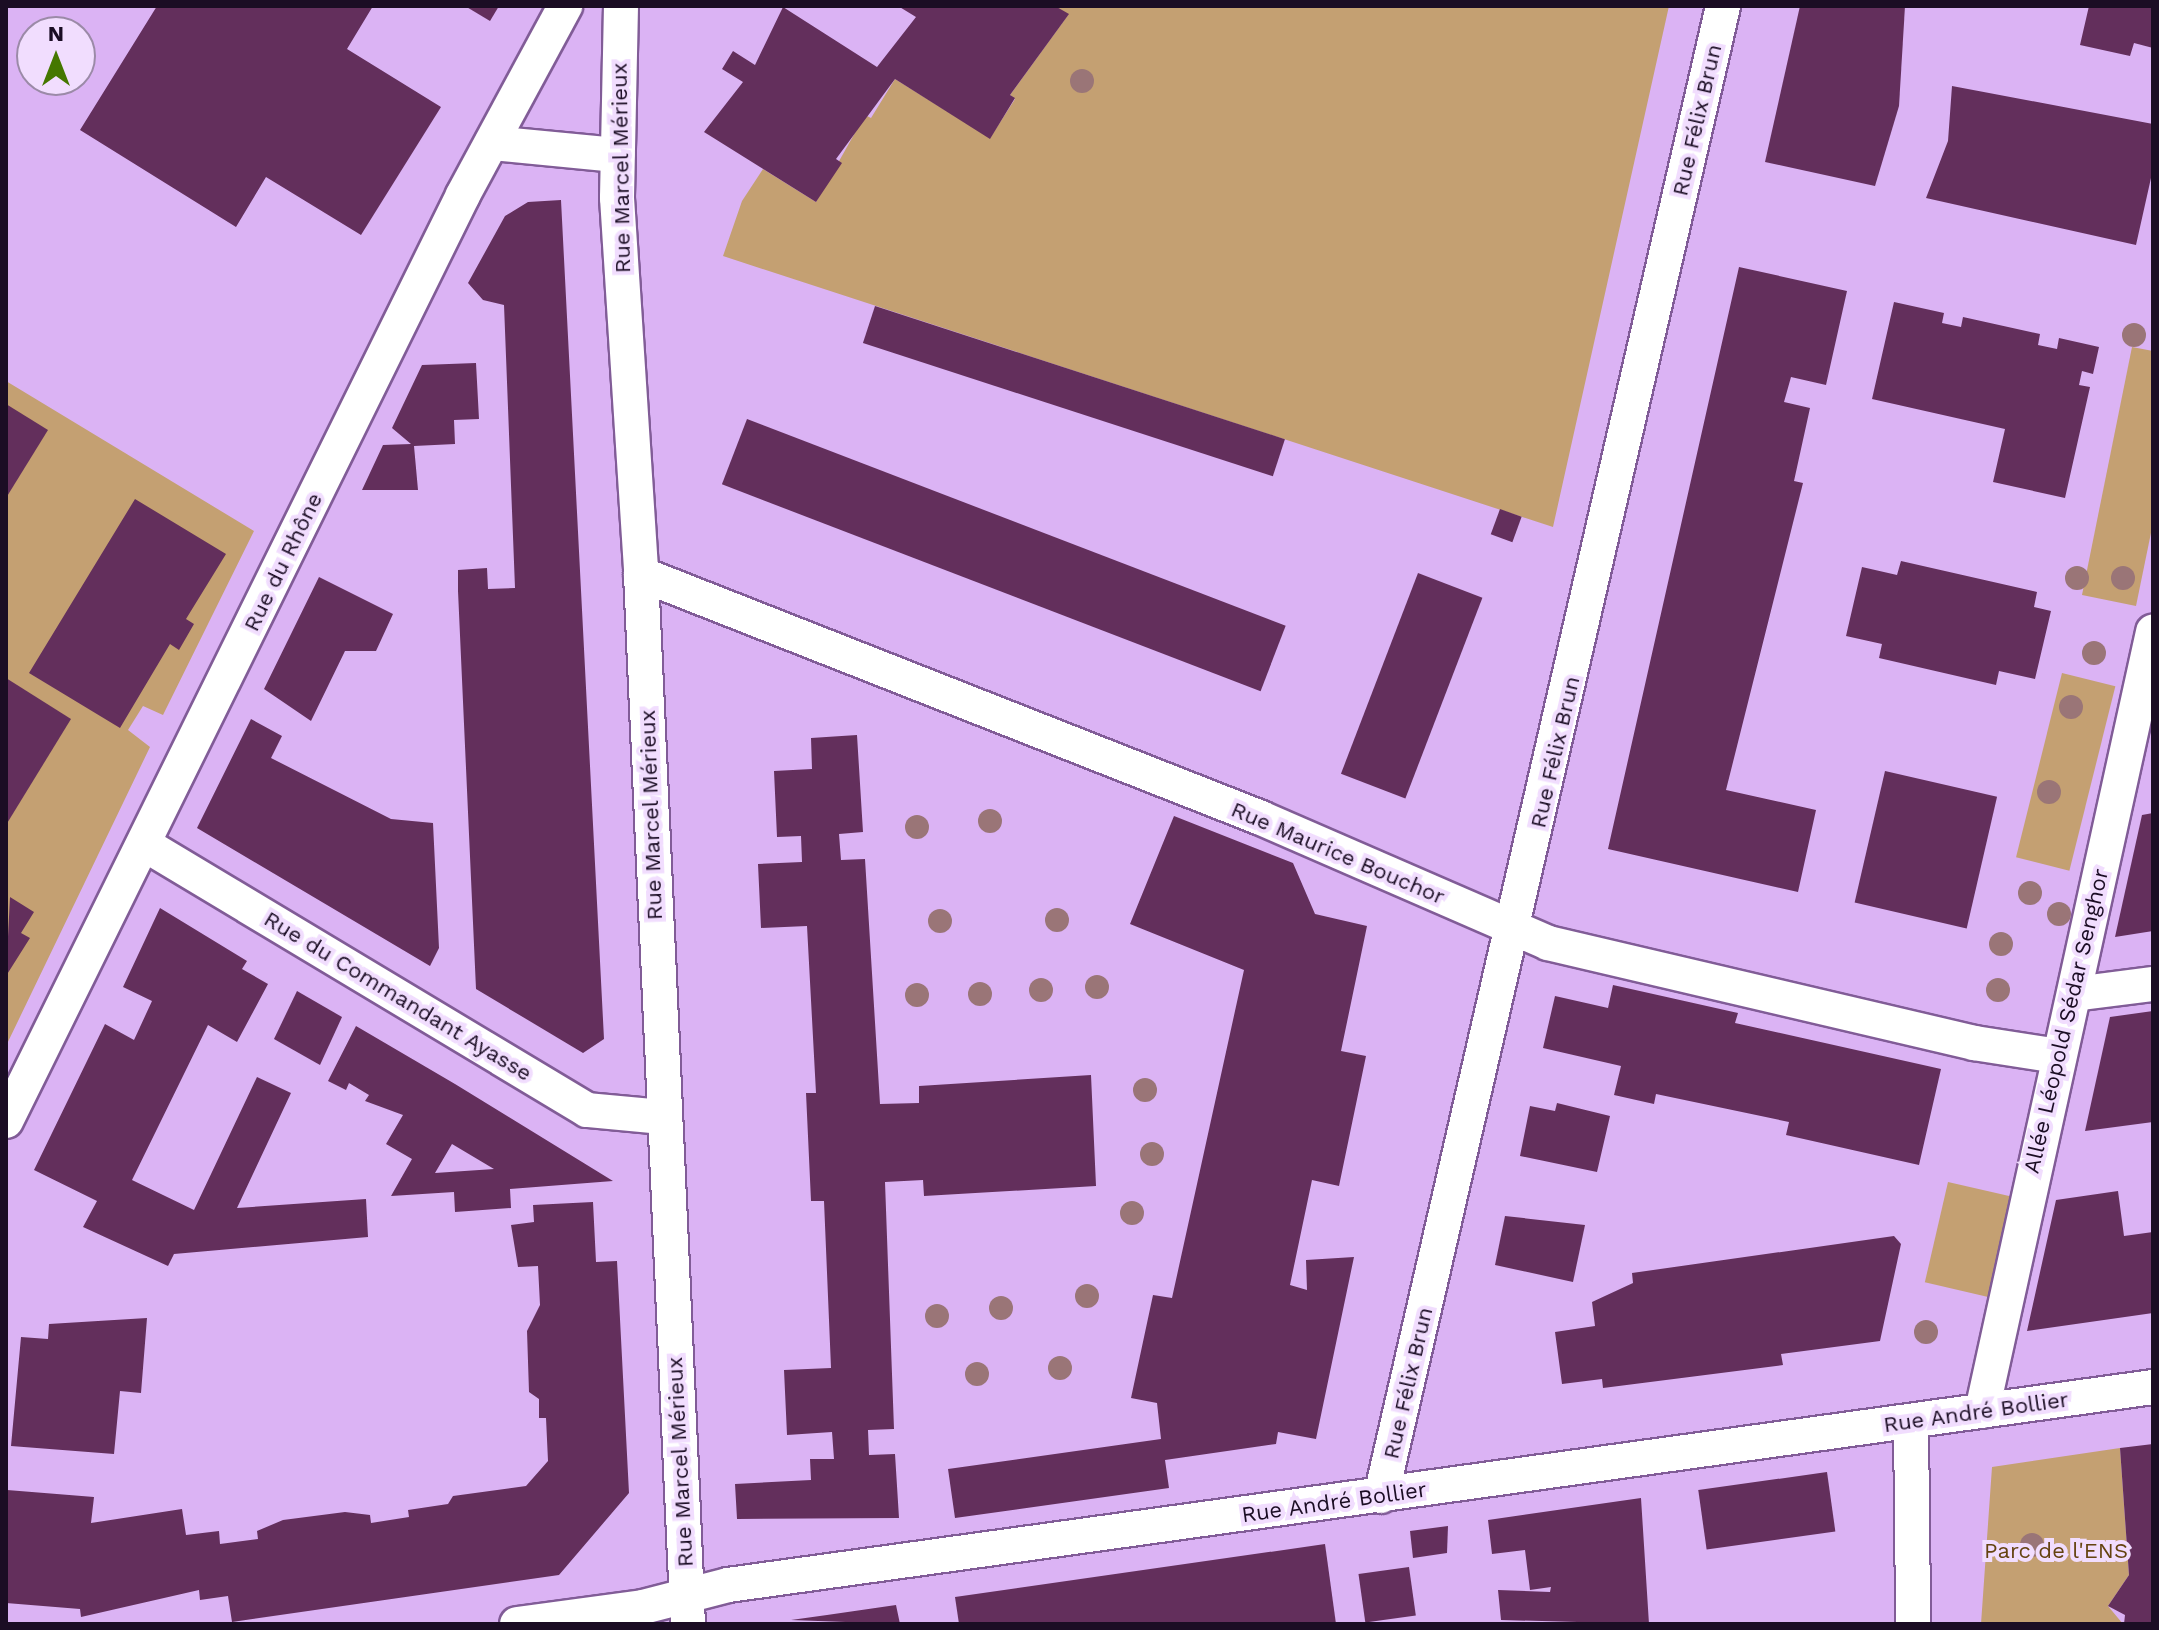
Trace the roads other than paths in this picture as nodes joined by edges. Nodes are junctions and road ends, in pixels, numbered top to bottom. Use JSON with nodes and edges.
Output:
{"nodes":[{"id":1,"x":565,"y":6,"type":"edge"},
{"id":2,"x":621,"y":6,"type":"edge"},
{"id":3,"x":1723,"y":6,"type":"edge"},
{"id":4,"x":492,"y":143,"type":"junction"},
{"id":5,"x":617,"y":155,"type":"junction"},
{"id":6,"x":641,"y":574,"type":"junction"},
{"id":7,"x":2153,"y":632,"type":"edge"},
{"id":8,"x":144,"y":844,"type":"junction"},
{"id":9,"x":1514,"y":928,"type":"junction"},
{"id":10,"x":2153,"y":984,"type":"edge"},
{"id":11,"x":2074,"y":994,"type":"junction"},
{"id":12,"x":2058,"y":1056,"type":"junction"},
{"id":13,"x":662,"y":1117,"type":"junction"},
{"id":14,"x":6,"y":1121,"type":"edge"},
{"id":15,"x":2153,"y":1387,"type":"edge"},
{"id":16,"x":1982,"y":1411,"type":"junction"},
{"id":17,"x":1911,"y":1421,"type":"junction"},
{"id":18,"x":1381,"y":1496,"type":"junction"},
{"id":19,"x":687,"y":1610,"type":"edge"},
{"id":20,"x":517,"y":1624,"type":"edge"},
{"id":21,"x":1913,"y":1624,"type":"edge"}],
"edges":[{"from":1,"to":4,"type":"street","name":"Rue du Rhône"},
{"from":2,"to":5,"type":"street","name":"Rue Marcel Mérieux"},
{"from":3,"to":9,"type":"street","name":"Rue Félix Brun"},
{"from":4,"to":5,"type":"street"},
{"from":4,"to":8,"type":"street","name":"Rue du Rhône"},
{"from":5,"to":6,"type":"street","name":"Rue Marcel Mérieux"},
{"from":6,"to":9,"type":"street","name":"Rue Maurice Bouchor"},
{"from":6,"to":13,"type":"street","name":"Rue Marcel Mérieux"},
{"from":7,"to":11,"type":"street","name":"Allée Léopold Sédar Senghor"},
{"from":8,"to":13,"type":"street","name":"Rue du Commandant Ayasse"},
{"from":8,"to":14,"type":"street","name":"Rue du Rhône"},
{"from":9,"to":12,"type":"street","name":"Rue Maurice Bouchor"},
{"from":9,"to":18,"type":"street","name":"Rue Félix Brun"},
{"from":10,"to":11,"type":"street"},
{"from":11,"to":12,"type":"street","name":"Allée Léopold Sédar Senghor"},
{"from":12,"to":16,"type":"street","name":"Allée Léopold Sédar Senghor"},
{"from":13,"to":19,"type":"street","name":"Rue Marcel Mérieux"},
{"from":15,"to":16,"type":"street","name":"Rue André Bollier"},
{"from":16,"to":17,"type":"street","name":"Rue André Bollier"},
{"from":17,"to":18,"type":"street","name":"Rue André Bollier"},
{"from":17,"to":21,"type":"street"},
{"from":18,"to":19,"type":"street","name":"Rue André Bollier"},
{"from":19,"to":20,"type":"street","name":"Rue André Bollier"}]}
